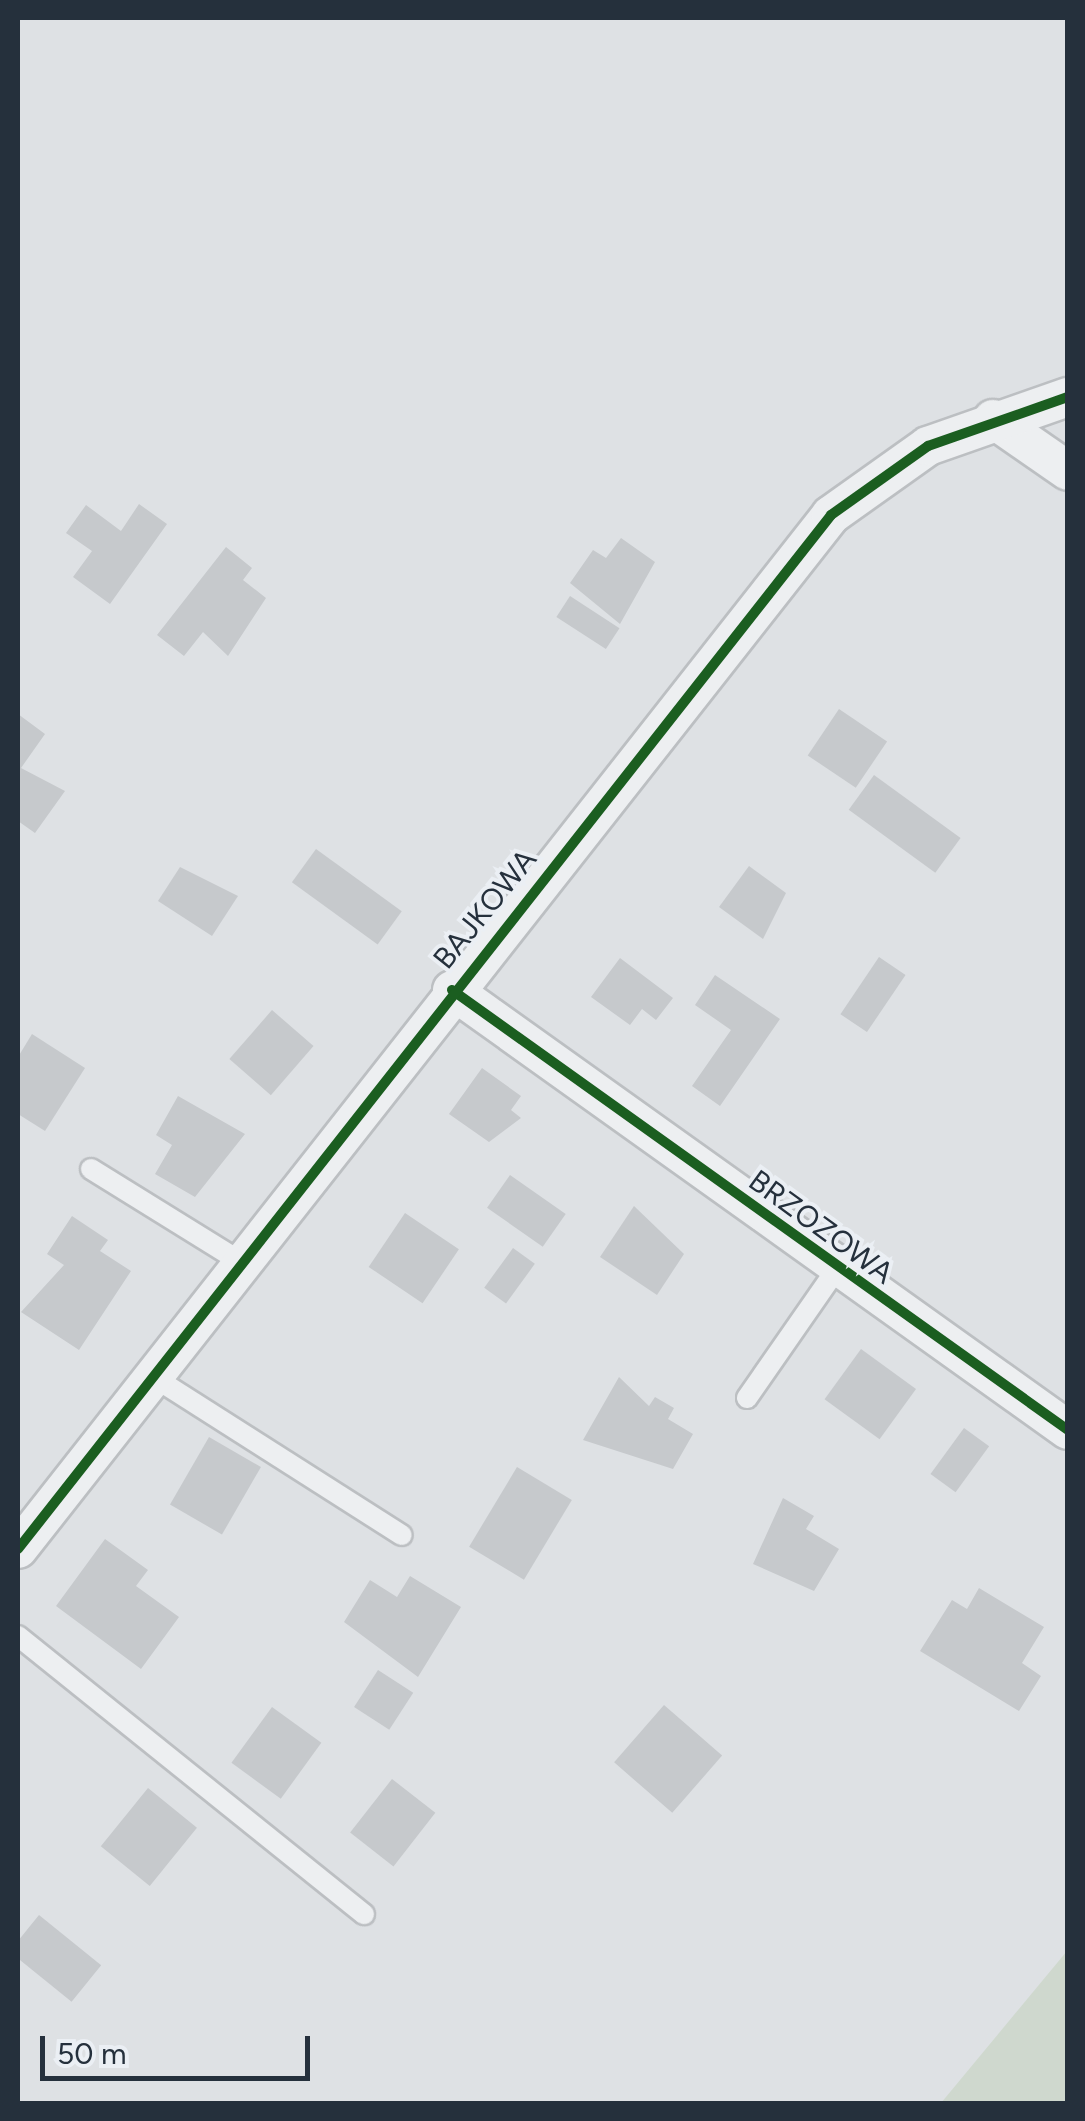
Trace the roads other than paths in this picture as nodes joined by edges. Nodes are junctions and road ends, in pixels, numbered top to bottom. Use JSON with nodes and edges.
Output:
{"nodes":[{"id":1,"x":1068,"y":397,"type":"edge"},
{"id":2,"x":992,"y":419,"type":"junction"},
{"id":3,"x":1068,"y":472,"type":"edge"},
{"id":4,"x":452,"y":990,"type":"junction"},
{"id":5,"x":91,"y":1169,"type":"dead end"},
{"id":6,"x":240,"y":1262,"type":"junction"},
{"id":7,"x":836,"y":1270,"type":"junction"},
{"id":8,"x":152,"y":1376,"type":"junction"},
{"id":9,"x":747,"y":1398,"type":"dead end"},
{"id":10,"x":1068,"y":1430,"type":"edge"},
{"id":11,"x":402,"y":1535,"type":"dead end"},
{"id":12,"x":18,"y":1548,"type":"edge"},
{"id":13,"x":18,"y":1636,"type":"edge"},
{"id":14,"x":364,"y":1914,"type":"dead end"}],
"edges":[{"from":1,"to":2,"type":"street","name":"BAJKOWA"},
{"from":2,"to":3,"type":"street"},
{"from":2,"to":4,"type":"street","name":"BAJKOWA"},
{"from":4,"to":6,"type":"street","name":"BAJKOWA"},
{"from":4,"to":7,"type":"street","name":"BRZOZOWA"},
{"from":5,"to":6,"type":"lane"},
{"from":6,"to":8,"type":"street","name":"BAJKOWA"},
{"from":7,"to":9,"type":"lane"},
{"from":7,"to":10,"type":"street","name":"BRZOZOWA"},
{"from":8,"to":11,"type":"lane"},
{"from":8,"to":12,"type":"street","name":"BAJKOWA"},
{"from":13,"to":14,"type":"lane"}]}
